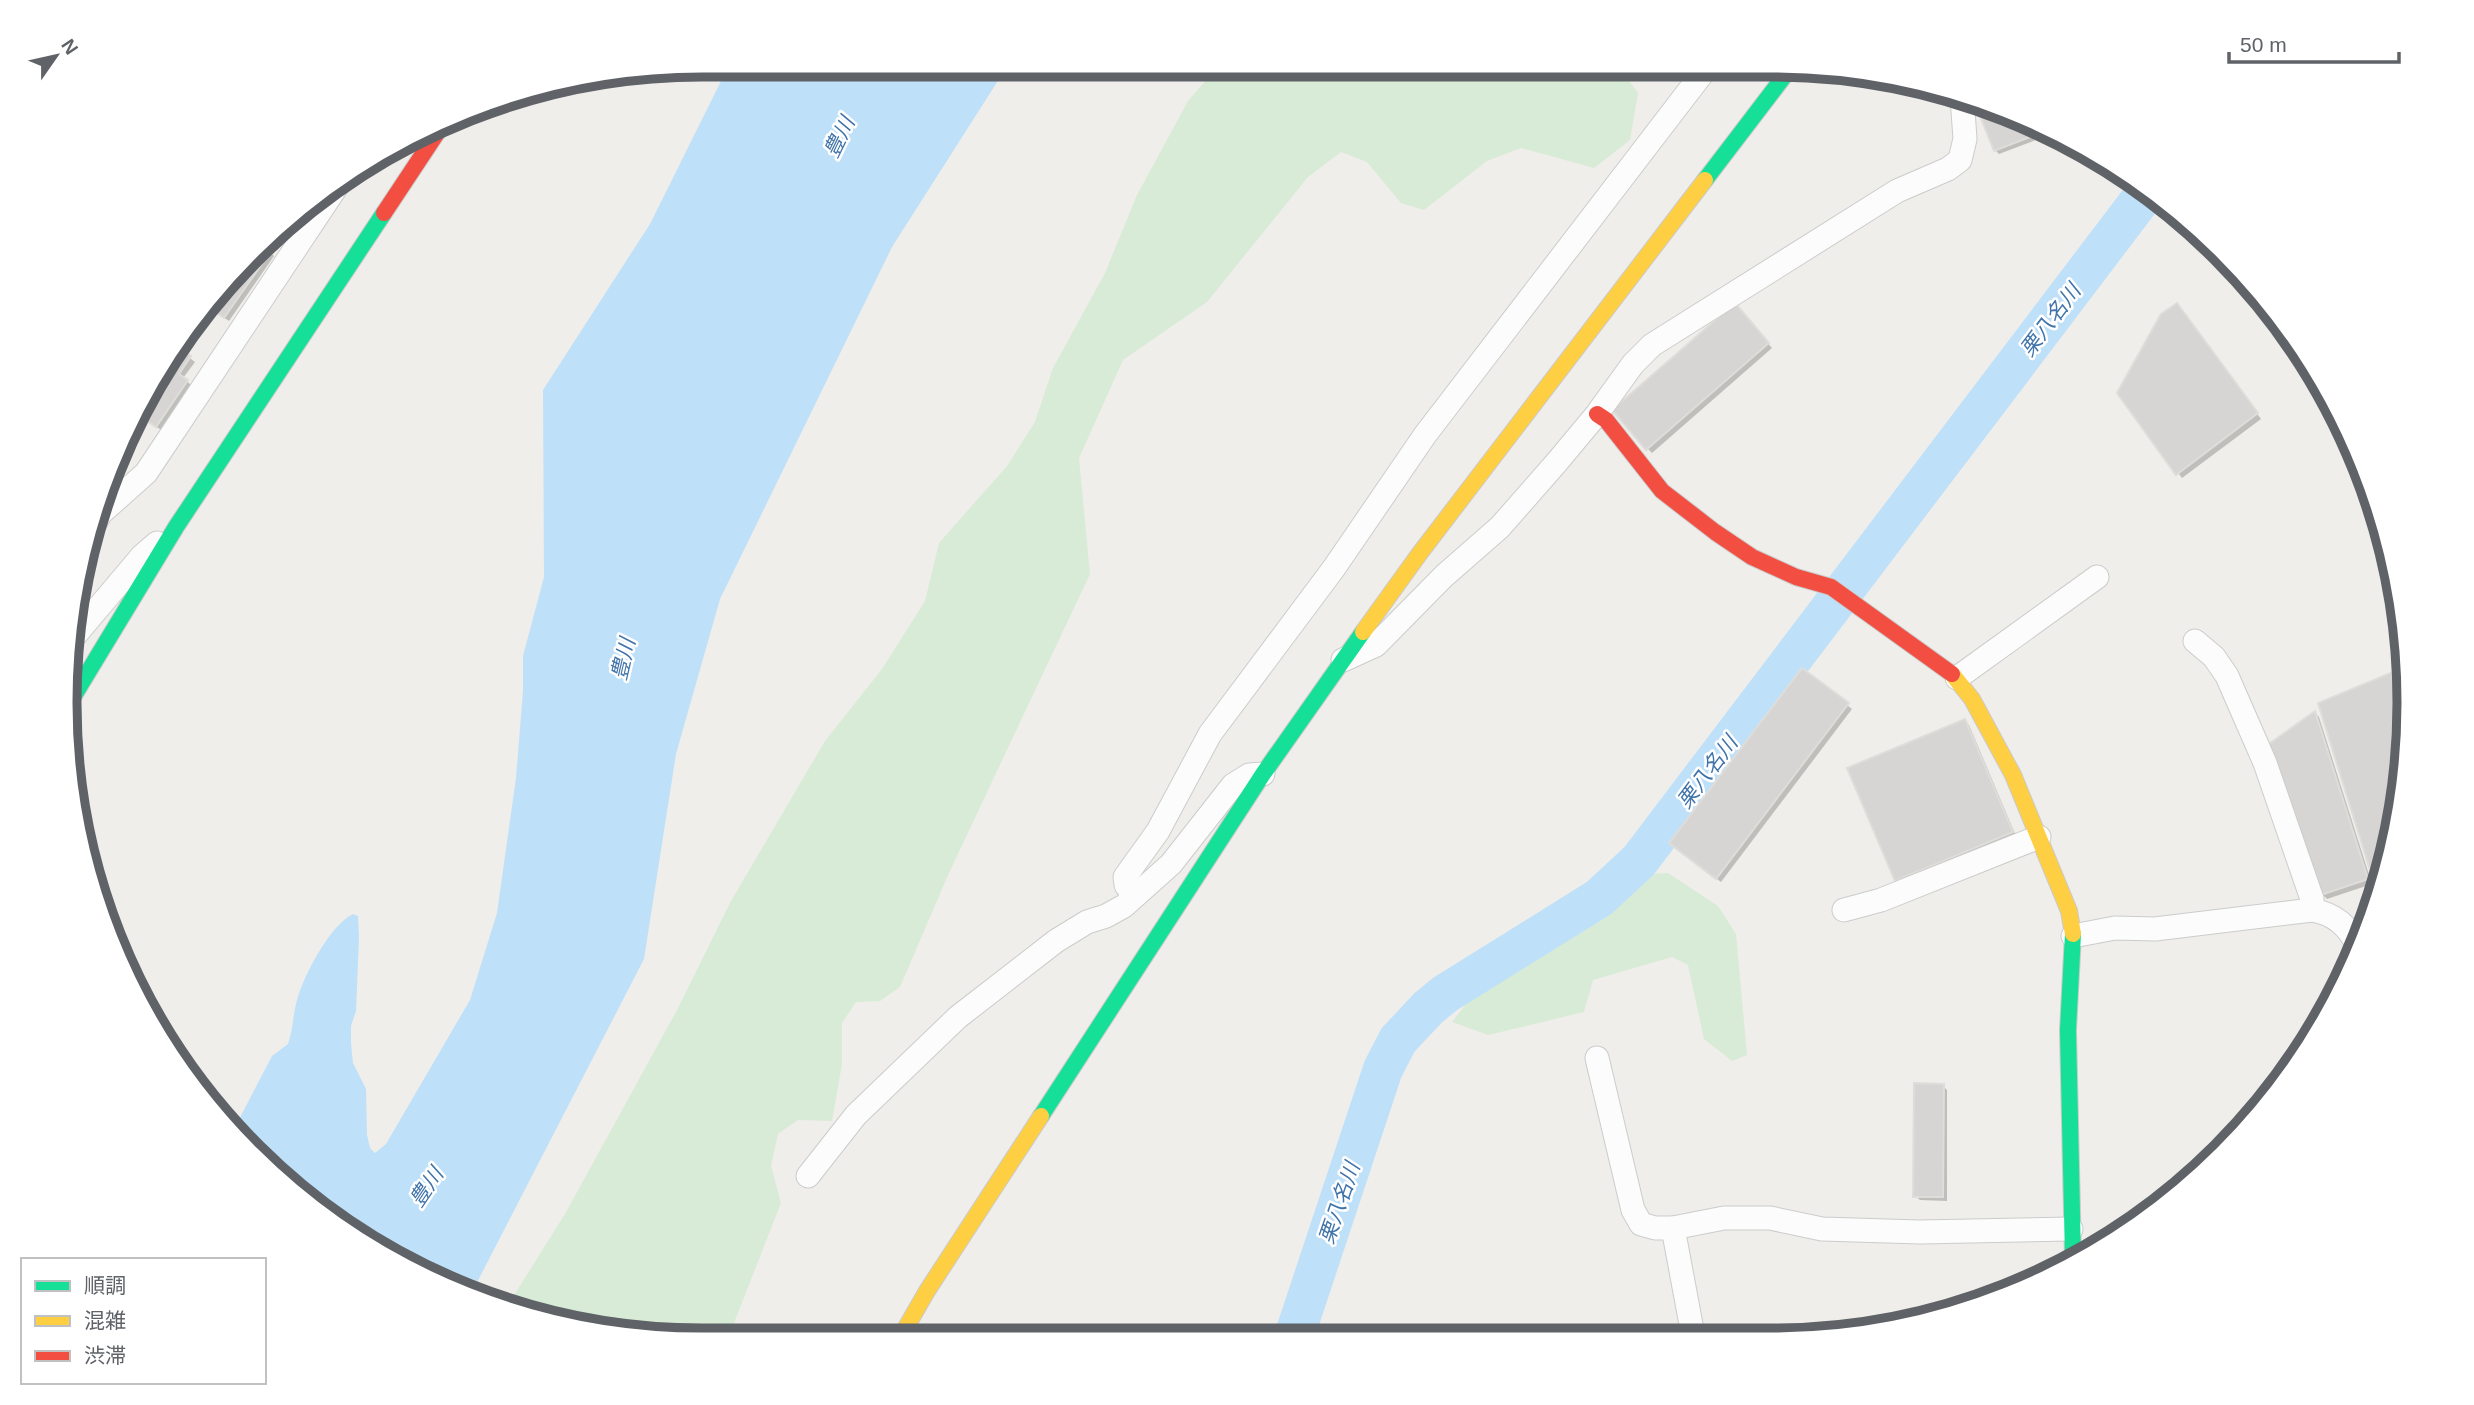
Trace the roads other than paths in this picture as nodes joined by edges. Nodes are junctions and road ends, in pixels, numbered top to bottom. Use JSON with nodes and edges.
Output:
{"nodes":[{"id":1,"x":1700,"y":77,"type":"edge"},
{"id":2,"x":1783,"y":77,"type":"edge"},
{"id":3,"x":1963,"y":107,"type":"edge"},
{"id":4,"x":433,"y":139,"type":"edge"},
{"id":5,"x":325,"y":204,"type":"edge"},
{"id":6,"x":1597,"y":414,"type":"junction"},
{"id":7,"x":108,"y":506,"type":"edge"},
{"id":8,"x":176,"y":527,"type":"junction"},
{"id":9,"x":2097,"y":577,"type":"dead end"},
{"id":10,"x":81,"y":628,"type":"edge"},
{"id":11,"x":2195,"y":641,"type":"dead end"},
{"id":12,"x":1342,"y":661,"type":"junction"},
{"id":13,"x":1957,"y":678,"type":"junction"},
{"id":14,"x":77,"y":690,"type":"edge"},
{"id":15,"x":1263,"y":774,"type":"junction"},
{"id":16,"x":2039,"y":837,"type":"junction"},
{"id":17,"x":1140,"y":891,"type":"junction"},
{"id":18,"x":2312,"y":910,"type":"junction"},
{"id":19,"x":1844,"y":911,"type":"dead end"},
{"id":20,"x":2352,"y":935,"type":"edge"},
{"id":21,"x":2073,"y":936,"type":"junction"},
{"id":22,"x":1597,"y":1058,"type":"dead end"},
{"id":23,"x":808,"y":1176,"type":"dead end"},
{"id":24,"x":1673,"y":1228,"type":"junction"},
{"id":25,"x":2071,"y":1228,"type":"junction"},
{"id":26,"x":2072,"y":1250,"type":"edge"},
{"id":27,"x":906,"y":1328,"type":"edge"},
{"id":28,"x":1692,"y":1328,"type":"edge"}],
"edges":[{"from":1,"to":17,"type":"street"},
{"from":2,"to":12,"type":"street"},
{"from":3,"to":6,"type":"street"},
{"from":4,"to":8,"type":"street"},
{"from":5,"to":7,"type":"street"},
{"from":6,"to":12,"type":"street"},
{"from":6,"to":13,"type":"street"},
{"from":8,"to":10,"type":"street"},
{"from":8,"to":14,"type":"street"},
{"from":9,"to":13,"type":"street"},
{"from":11,"to":18,"type":"street"},
{"from":12,"to":15,"type":"street"},
{"from":13,"to":16,"type":"street"},
{"from":15,"to":17,"type":"street"},
{"from":15,"to":27,"type":"street"},
{"from":16,"to":19,"type":"street"},
{"from":16,"to":21,"type":"street"},
{"from":17,"to":23,"type":"street"},
{"from":18,"to":20,"type":"street"},
{"from":18,"to":21,"type":"street"},
{"from":21,"to":25,"type":"street"},
{"from":22,"to":24,"type":"street"},
{"from":24,"to":25,"type":"street"},
{"from":24,"to":28,"type":"street"},
{"from":25,"to":26,"type":"street"}]}
